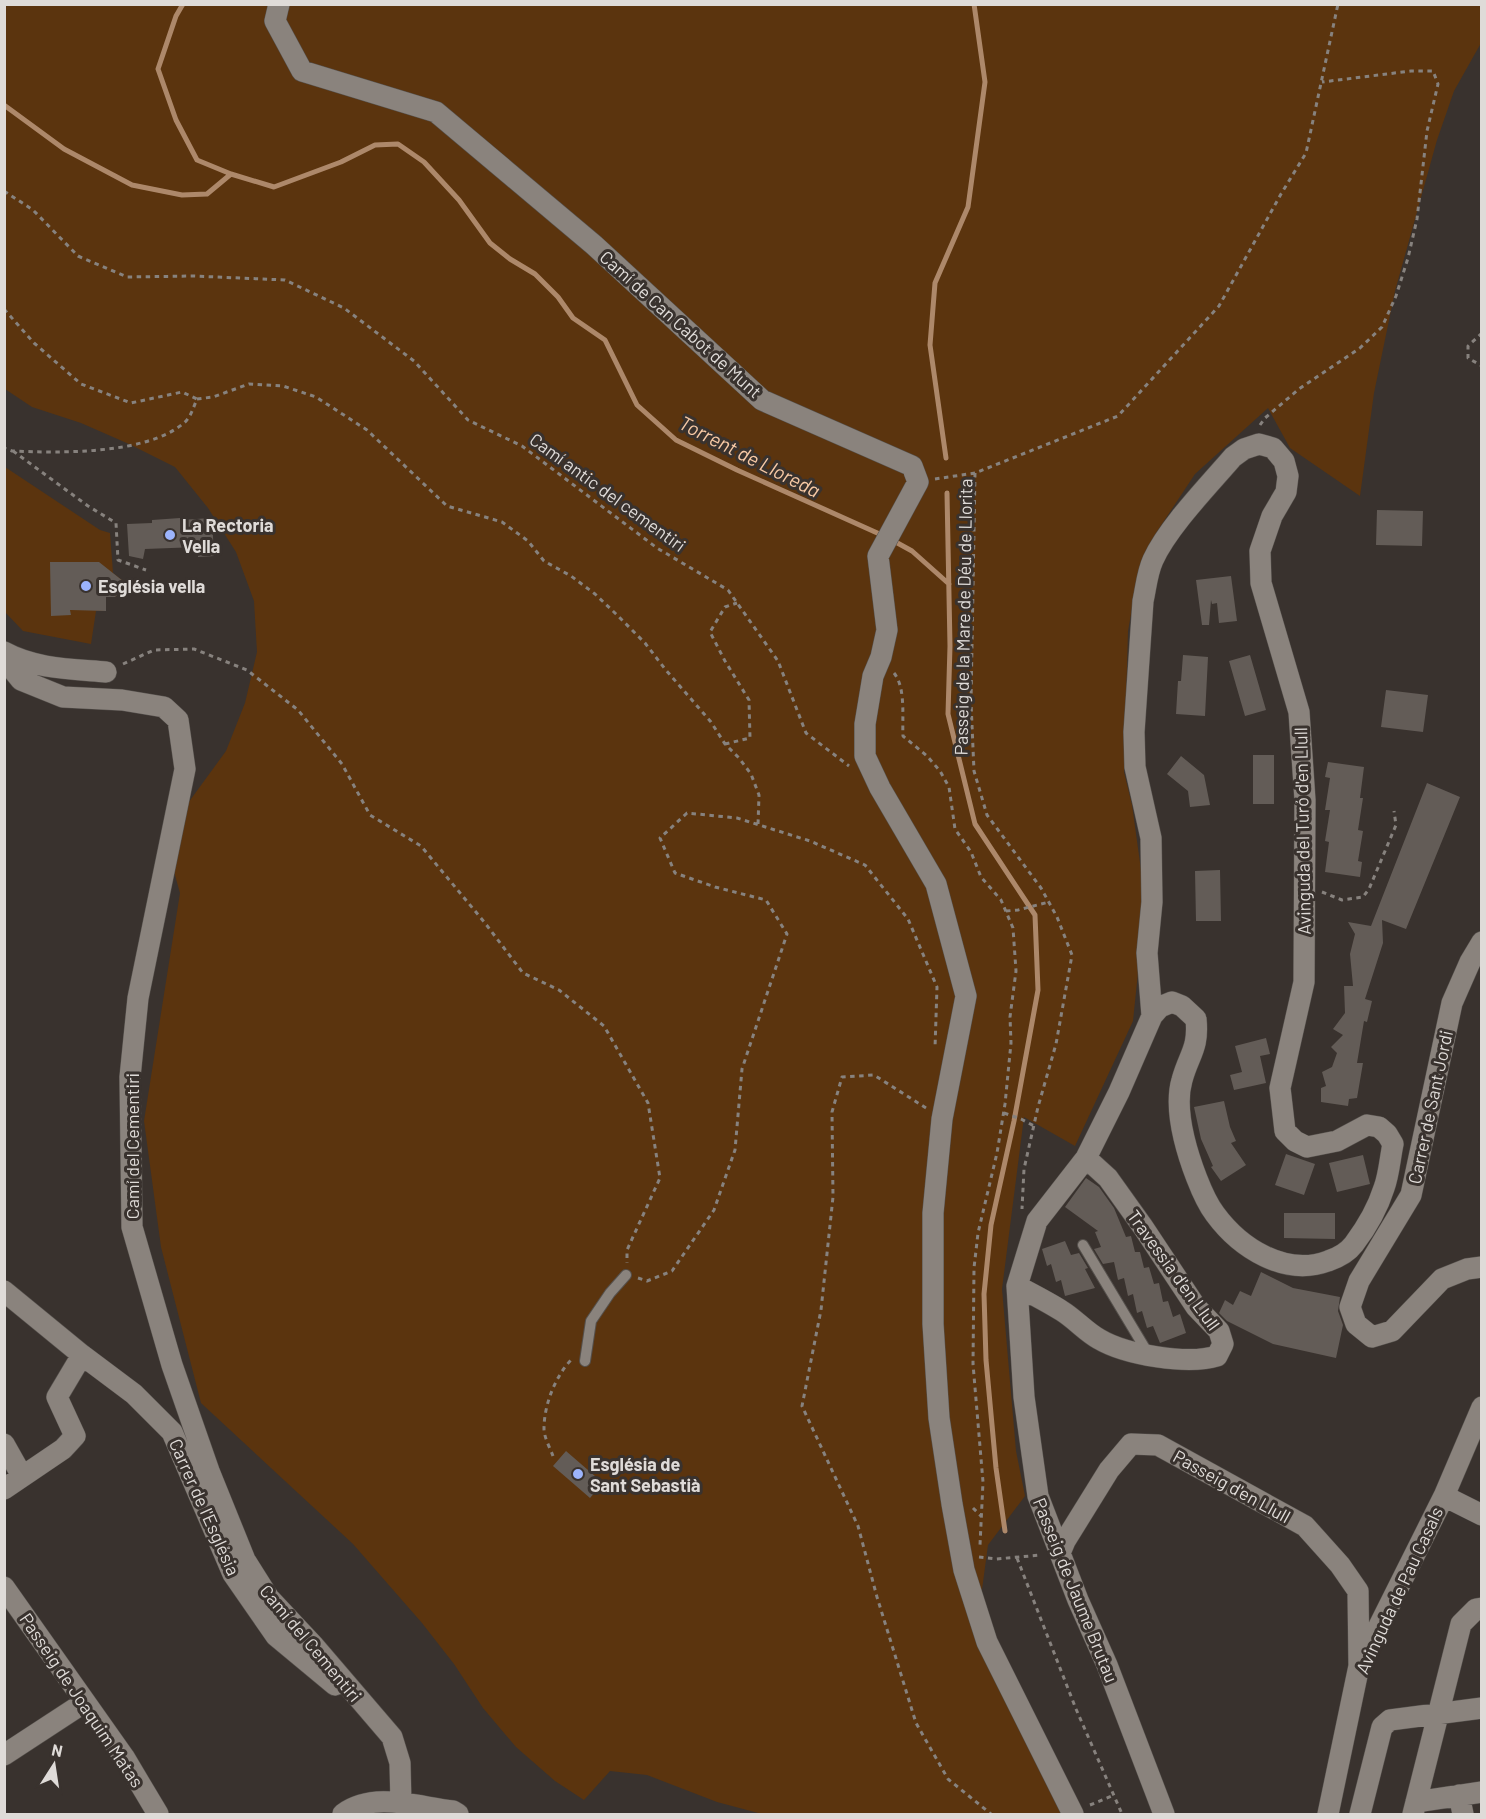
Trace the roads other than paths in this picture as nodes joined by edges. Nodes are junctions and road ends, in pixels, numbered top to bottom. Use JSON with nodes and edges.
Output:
{"nodes":[{"id":1,"x":279,"y":4,"type":"edge"},
{"id":2,"x":4,"y":652,"type":"edge"},
{"id":3,"x":4,"y":659,"type":"edge"},
{"id":4,"x":106,"y":672,"type":"road end"},
{"id":5,"x":1482,"y":942,"type":"edge"},
{"id":6,"x":1152,"y":1016,"type":"junction"},
{"id":7,"x":1086,"y":1158,"type":"junction"},
{"id":8,"x":1083,"y":1245,"type":"dead end"},
{"id":9,"x":1482,"y":1267,"type":"edge"},
{"id":10,"x":626,"y":1275,"type":"road end"},
{"id":11,"x":1017,"y":1286,"type":"junction"},
{"id":12,"x":4,"y":1291,"type":"edge"},
{"id":13,"x":82,"y":1355,"type":"junction"},
{"id":14,"x":1149,"y":1355,"type":"junction"},
{"id":15,"x":580,"y":1359,"type":"road end"},
{"id":16,"x":1482,"y":1407,"type":"edge"},
{"id":17,"x":4,"y":1444,"type":"edge"},
{"id":18,"x":22,"y":1476,"type":"junction"},
{"id":19,"x":4,"y":1489,"type":"edge"},
{"id":20,"x":1443,"y":1496,"type":"junction"},
{"id":21,"x":1482,"y":1515,"type":"edge"},
{"id":22,"x":1060,"y":1553,"type":"junction"},
{"id":23,"x":4,"y":1587,"type":"edge"},
{"id":24,"x":1482,"y":1608,"type":"edge"},
{"id":25,"x":1359,"y":1666,"type":"junction"},
{"id":26,"x":85,"y":1702,"type":"junction"},
{"id":27,"x":1482,"y":1708,"type":"edge"},
{"id":28,"x":1438,"y":1714,"type":"junction"},
{"id":29,"x":373,"y":1715,"type":"junction"},
{"id":30,"x":4,"y":1755,"type":"edge"},
{"id":31,"x":1482,"y":1792,"type":"edge"},
{"id":32,"x":401,"y":1804,"type":"junction"},
{"id":33,"x":1461,"y":1805,"type":"edge"},
{"id":34,"x":1414,"y":1808,"type":"edge"},
{"id":35,"x":158,"y":1815,"type":"edge"},
{"id":36,"x":343,"y":1815,"type":"edge"},
{"id":37,"x":458,"y":1815,"type":"edge"},
{"id":38,"x":1073,"y":1815,"type":"edge"},
{"id":39,"x":1164,"y":1815,"type":"edge"},
{"id":40,"x":1328,"y":1815,"type":"edge"},
{"id":41,"x":1360,"y":1815,"type":"edge"}],
"edges":[{"from":1,"to":38,"type":"street","name":"Camí de Can Cabot de Munt"},
{"from":2,"to":4,"type":"street"},
{"from":3,"to":29,"type":"street","name":"Camí del Cementiri"},
{"from":5,"to":9,"type":"street","name":"Carrer de Sant Jordi"},
{"from":6,"to":6,"type":"street","name":"Avinguda del Turó d'en Llull"},
{"from":6,"to":7,"type":"street"},
{"from":7,"to":11,"type":"street"},
{"from":7,"to":14,"type":"street","name":"Travessia d'en Llull"},
{"from":8,"to":14,"type":"lane"},
{"from":10,"to":15,"type":"lane"},
{"from":11,"to":14,"type":"street","name":"Travessia d'en Llull"},
{"from":11,"to":22,"type":"street","name":"Passeig de Jaume Brutau"},
{"from":12,"to":13,"type":"street","name":"Carrer de l'Església"},
{"from":13,"to":18,"type":"street"},
{"from":13,"to":29,"type":"street","name":"Carrer de l'Església"},
{"from":16,"to":20,"type":"street","name":"Avinguda de Pau Casals"},
{"from":17,"to":18,"type":"street"},
{"from":18,"to":19,"type":"street"},
{"from":20,"to":21,"type":"street"},
{"from":20,"to":25,"type":"street","name":"Avinguda de Pau Casals"},
{"from":22,"to":25,"type":"street","name":"Passeig d'en Llull"},
{"from":22,"to":39,"type":"street","name":"Passeig de Jaume Brutau"},
{"from":23,"to":26,"type":"street","name":"Passeig de Joaquim Matas"},
{"from":24,"to":28,"type":"street"},
{"from":25,"to":40,"type":"street","name":"Avinguda de Pau Casals"},
{"from":26,"to":30,"type":"street"},
{"from":26,"to":35,"type":"street","name":"Passeig de Joaquim Matas"},
{"from":27,"to":28,"type":"street"},
{"from":28,"to":34,"type":"street"},
{"from":28,"to":41,"type":"street"},
{"from":29,"to":32,"type":"street","name":"Camí del Cementiri"},
{"from":31,"to":33,"type":"street"},
{"from":32,"to":36,"type":"street"},
{"from":32,"to":37,"type":"street"},
{"from":33,"to":34,"type":"street"}]}
